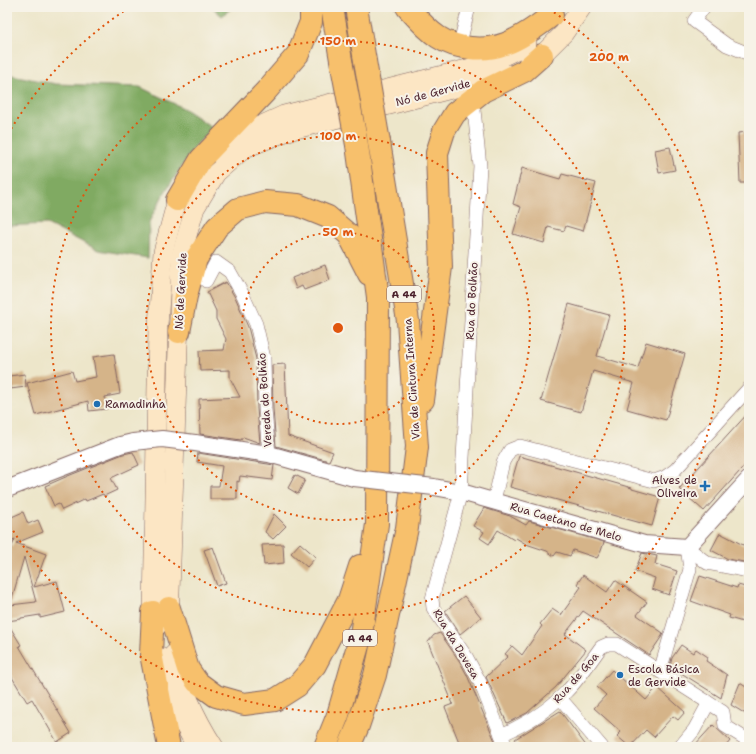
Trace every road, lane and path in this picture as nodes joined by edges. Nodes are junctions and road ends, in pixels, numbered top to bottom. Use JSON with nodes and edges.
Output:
{"nodes":[{"id":1,"x":311,"y":7,"type":"edge"},
{"id":2,"x":332,"y":7,"type":"edge"},
{"id":3,"x":356,"y":7,"type":"edge"},
{"id":4,"x":407,"y":7,"type":"edge"},
{"id":5,"x":469,"y":7,"type":"edge"},
{"id":6,"x":582,"y":7,"type":"edge"},
{"id":7,"x":704,"y":7,"type":"edge"},
{"id":8,"x":555,"y":11,"type":"edge"},
{"id":9,"x":461,"y":39,"type":"dead end"},
{"id":10,"x":749,"y":54,"type":"edge"},
{"id":11,"x":542,"y":55,"type":"junction"},
{"id":12,"x":474,"y":110,"type":"dead end"},
{"id":13,"x":177,"y":200,"type":"junction"},
{"id":14,"x":206,"y":281,"type":"dead end"},
{"id":15,"x":378,"y":297,"type":"junction"},
{"id":16,"x":179,"y":332,"type":"junction"},
{"id":17,"x":749,"y":388,"type":"edge"},
{"id":18,"x":417,"y":447,"type":"junction"},
{"id":19,"x":269,"y":454,"type":"junction"},
{"id":20,"x":749,"y":479,"type":"edge"},
{"id":21,"x":7,"y":489,"type":"edge"},
{"id":22,"x":461,"y":492,"type":"junction"},
{"id":23,"x":494,"y":501,"type":"junction"},
{"id":24,"x":378,"y":524,"type":"junction"},
{"id":25,"x":687,"y":547,"type":"junction"},
{"id":26,"x":749,"y":571,"type":"edge"},
{"id":27,"x":161,"y":610,"type":"junction"},
{"id":28,"x":660,"y":671,"type":"junction"},
{"id":29,"x":375,"y":675,"type":"junction"},
{"id":30,"x":560,"y":698,"type":"junction"},
{"id":31,"x":706,"y":701,"type":"junction"},
{"id":32,"x":746,"y":740,"type":"dead end"},
{"id":33,"x":504,"y":741,"type":"edge"},
{"id":34,"x":169,"y":747,"type":"edge"},
{"id":35,"x":197,"y":747,"type":"edge"},
{"id":36,"x":214,"y":747,"type":"edge"},
{"id":37,"x":325,"y":747,"type":"edge"},
{"id":38,"x":349,"y":747,"type":"edge"},
{"id":39,"x":366,"y":747,"type":"edge"},
{"id":40,"x":602,"y":747,"type":"edge"},
{"id":41,"x":680,"y":747,"type":"edge"}],
"edges":[{"from":1,"to":13,"type":"highway"},
{"from":2,"to":15,"type":"highway","number":"A 44","bridge":true},
{"from":3,"to":18,"type":"highway","name":"Via de Cintura Interna","number":"A 44","bridge":true},
{"from":4,"to":8,"type":"highway"},
{"from":5,"to":9,"type":"street"},
{"from":6,"to":11,"type":"main road","name":"Nó de Gervide"},
{"from":7,"to":10,"type":"street"},
{"from":8,"to":13,"type":"main road","name":"Nó de Gervide"},
{"from":11,"to":16,"type":"main road","name":"Nó de Gervide"},
{"from":11,"to":18,"type":"highway"},
{"from":12,"to":22,"type":"street","name":"Rua do Bolhão"},
{"from":13,"to":27,"type":"main road","name":"Nó de Gervide"},
{"from":14,"to":19,"type":"street","name":"Vereda do Bolhão"},
{"from":15,"to":16,"type":"highway"},
{"from":15,"to":24,"type":"highway","number":"A 44"},
{"from":16,"to":27,"type":"main road","name":"Nó de Gervide"},
{"from":17,"to":23,"type":"street"},
{"from":18,"to":29,"type":"highway","name":"Via de Cintura Interna","number":"A 44"},
{"from":19,"to":21,"type":"street","name":"Rua Caetano de Melo","bridge":true},
{"from":19,"to":22,"type":"street","name":"Rua Caetano de Melo","bridge":true},
{"from":20,"to":25,"type":"street"},
{"from":22,"to":23,"type":"street","name":"Rua Caetano de Melo"},
{"from":22,"to":33,"type":"street","name":"Rua da Devesa"},
{"from":23,"to":25,"type":"street","name":"Rua Caetano de Melo"},
{"from":24,"to":27,"type":"highway"},
{"from":24,"to":37,"type":"highway","number":"A 44"},
{"from":25,"to":26,"type":"street"},
{"from":25,"to":28,"type":"street"},
{"from":27,"to":34,"type":"highway"},
{"from":27,"to":35,"type":"main road","name":"Nó de Gervide"},
{"from":27,"to":36,"type":"main road","name":"Nó de Gervide"},
{"from":28,"to":30,"type":"street","name":"Rua de Goa"},
{"from":28,"to":31,"type":"street"},
{"from":29,"to":38,"type":"highway","name":"Via de Cintura Interna","number":"A 44"},
{"from":29,"to":39,"type":"highway"},
{"from":30,"to":33,"type":"street","name":"Rua de Goa"},
{"from":30,"to":40,"type":"street"},
{"from":31,"to":32,"type":"street"},
{"from":31,"to":41,"type":"street"}]}
